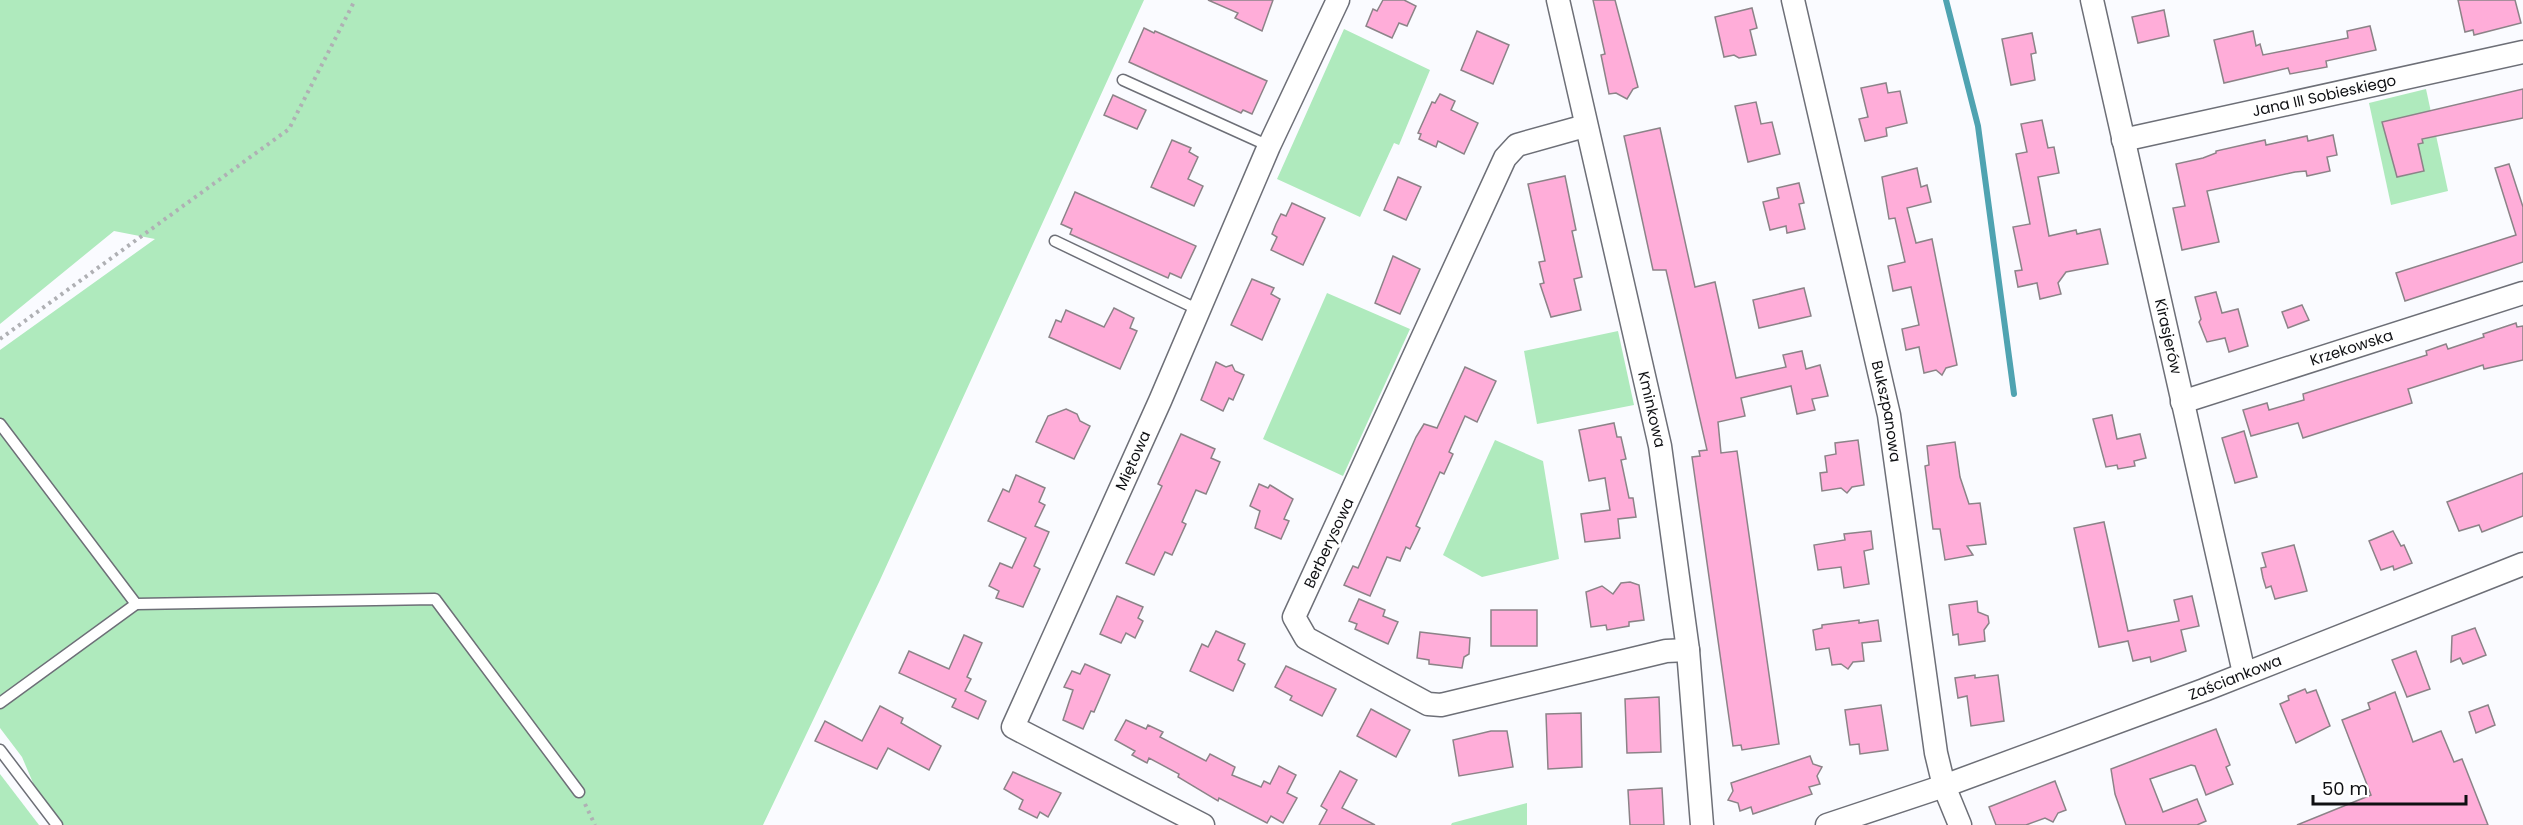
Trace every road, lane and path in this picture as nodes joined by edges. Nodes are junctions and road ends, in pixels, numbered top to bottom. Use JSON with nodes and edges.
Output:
{"nodes":[{"id":1,"x":355,"y":0,"type":"edge"},
{"id":2,"x":1338,"y":0,"type":"edge"},
{"id":3,"x":1558,"y":0,"type":"edge"},
{"id":4,"x":1793,"y":0,"type":"edge"},
{"id":5,"x":2092,"y":0,"type":"edge"},
{"id":6,"x":2523,"y":52,"type":"edge"},
{"id":7,"x":1123,"y":80,"type":"dead end"},
{"id":8,"x":1585,"y":126,"type":"junction"},
{"id":9,"x":2123,"y":140,"type":"junction"},
{"id":10,"x":1269,"y":146,"type":"junction"},
{"id":11,"x":1055,"y":241,"type":"dead end"},
{"id":12,"x":2523,"y":293,"type":"edge"},
{"id":13,"x":1199,"y":310,"type":"junction"},
{"id":14,"x":0,"y":339,"type":"edge"},
{"id":15,"x":2182,"y":402,"type":"junction"},
{"id":16,"x":0,"y":424,"type":"edge"},
{"id":17,"x":2523,"y":564,"type":"edge"},
{"id":18,"x":136,"y":604,"type":"junction"},
{"id":19,"x":1688,"y":650,"type":"junction"},
{"id":20,"x":2244,"y":673,"type":"junction"},
{"id":21,"x":0,"y":704,"type":"edge"},
{"id":22,"x":0,"y":750,"type":"edge"},
{"id":23,"x":1944,"y":786,"type":"junction"},
{"id":24,"x":579,"y":792,"type":"joint"},
{"id":25,"x":57,"y":825,"type":"edge"},
{"id":26,"x":595,"y":825,"type":"edge"},
{"id":27,"x":1203,"y":825,"type":"edge"},
{"id":28,"x":1702,"y":825,"type":"edge"},
{"id":29,"x":1827,"y":825,"type":"edge"},
{"id":30,"x":1960,"y":825,"type":"edge"}],
"edges":[{"from":1,"to":14,"type":"path"},
{"from":2,"to":10,"type":"street","name":"Miętowa"},
{"from":3,"to":8,"type":"street","name":"Kminkowa"},
{"from":4,"to":23,"type":"street","name":"Bukszpanowa"},
{"from":5,"to":9,"type":"street","name":"Kirasjerów"},
{"from":6,"to":9,"type":"street","name":"Jana III Sobieskiego"},
{"from":7,"to":10,"type":"lane"},
{"from":8,"to":19,"type":"street","name":"Kminkowa"},
{"from":8,"to":19,"type":"street","name":"Berberysowa"},
{"from":9,"to":15,"type":"street","name":"Kirasjerów"},
{"from":10,"to":13,"type":"street","name":"Miętowa"},
{"from":11,"to":13,"type":"lane"},
{"from":12,"to":15,"type":"street","name":"Krzekowska"},
{"from":13,"to":27,"type":"street","name":"Miętowa"},
{"from":15,"to":20,"type":"street","name":"Kirasjerów"},
{"from":16,"to":18,"type":"lane"},
{"from":17,"to":20,"type":"street","name":"Zaściankowa"},
{"from":18,"to":21,"type":"lane"},
{"from":18,"to":24,"type":"lane"},
{"from":19,"to":28,"type":"street","name":"Kminkowa"},
{"from":20,"to":23,"type":"street","name":"Zaściankowa"},
{"from":22,"to":25,"type":"lane"},
{"from":23,"to":29,"type":"street"},
{"from":23,"to":30,"type":"street","name":"Bukszpanowa"},
{"from":24,"to":26,"type":"path"}]}
